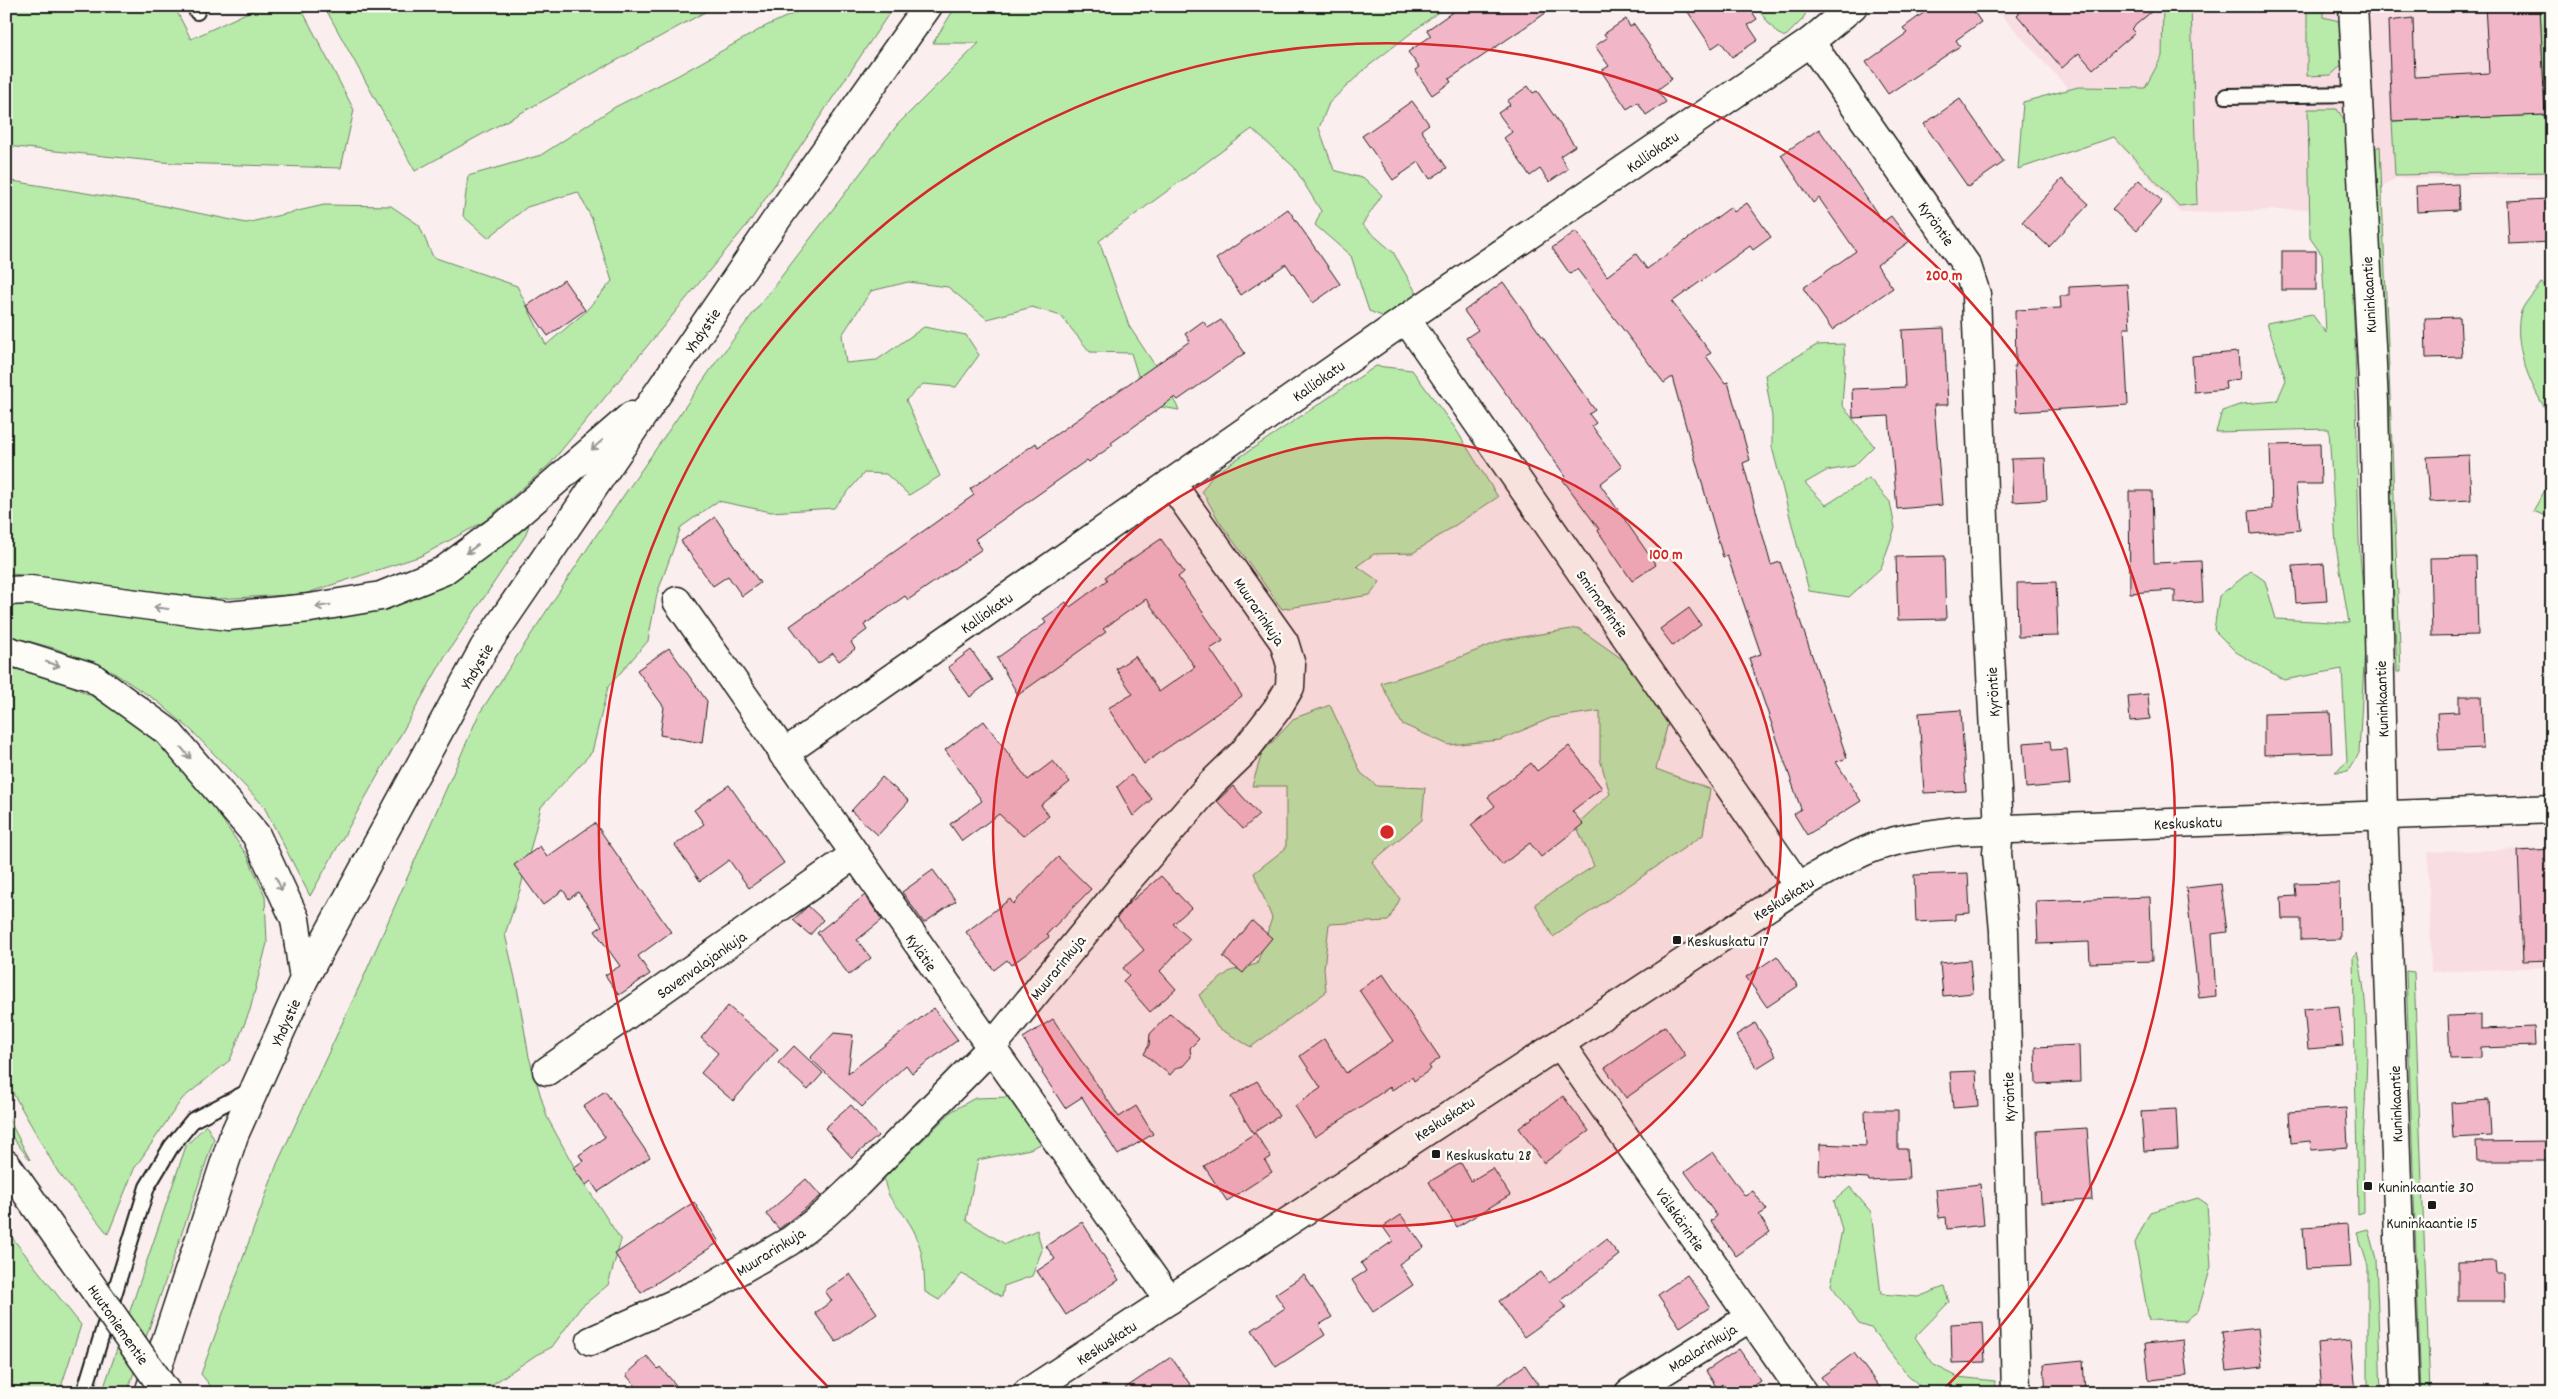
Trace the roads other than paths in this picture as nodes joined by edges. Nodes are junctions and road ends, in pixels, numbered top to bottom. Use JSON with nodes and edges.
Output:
{"nodes":[{"id":1,"x":928,"y":6,"type":"edge"},
{"id":2,"x":1853,"y":6,"type":"edge"},
{"id":3,"x":2353,"y":6,"type":"edge"},
{"id":4,"x":1810,"y":42,"type":"junction"},
{"id":5,"x":2358,"y":94,"type":"junction"},
{"id":6,"x":2226,"y":96,"type":"dead end"},
{"id":7,"x":1406,"y":319,"type":"junction"},
{"id":8,"x":661,"y":391,"type":"junction"},
{"id":9,"x":1172,"y":483,"type":"junction"},
{"id":10,"x":6,"y":591,"type":"edge"},
{"id":11,"x":677,"y":601,"type":"dead end"},
{"id":12,"x":6,"y":650,"type":"edge"},
{"id":13,"x":783,"y":754,"type":"junction"},
{"id":14,"x":2552,"y":810,"type":"edge"},
{"id":15,"x":2383,"y":814,"type":"junction"},
{"id":16,"x":1999,"y":829,"type":"junction"},
{"id":17,"x":854,"y":855,"type":"junction"},
{"id":18,"x":1799,"y":887,"type":"junction"},
{"id":19,"x":304,"y":979,"type":"junction"},
{"id":20,"x":1560,"y":1044,"type":"junction"},
{"id":21,"x":990,"y":1049,"type":"junction"},
{"id":22,"x":547,"y":1071,"type":"dead end"},
{"id":23,"x":256,"y":1088,"type":"junction"},
{"id":24,"x":6,"y":1164,"type":"edge"},
{"id":25,"x":6,"y":1183,"type":"edge"},
{"id":26,"x":70,"y":1255,"type":"junction"},
{"id":27,"x":1169,"y":1300,"type":"junction"},
{"id":28,"x":1749,"y":1318,"type":"junction"},
{"id":29,"x":591,"y":1341,"type":"dead end"},
{"id":30,"x":84,"y":1393,"type":"edge"},
{"id":31,"x":149,"y":1393,"type":"edge"},
{"id":32,"x":168,"y":1393,"type":"edge"},
{"id":33,"x":1027,"y":1393,"type":"edge"},
{"id":34,"x":1628,"y":1393,"type":"edge"},
{"id":35,"x":1803,"y":1393,"type":"edge"},
{"id":36,"x":2016,"y":1393,"type":"edge"},
{"id":37,"x":2405,"y":1393,"type":"edge"}],
"edges":[{"from":1,"to":8,"type":"main road","name":"Yhdystie"},
{"from":2,"to":4,"type":"main road","name":"Kalliokatu"},
{"from":3,"to":5,"type":"main road","name":"Kuninkaantie"},
{"from":4,"to":7,"type":"main road","name":"Kalliokatu"},
{"from":4,"to":16,"type":"main road","name":"Kyröntie"},
{"from":5,"to":6,"type":"lane"},
{"from":5,"to":15,"type":"main road","name":"Kuninkaantie"},
{"from":7,"to":9,"type":"main road","name":"Kalliokatu"},
{"from":7,"to":18,"type":"main road","name":"Smirnoffintie"},
{"from":8,"to":10,"type":"main road","one_way":true},
{"from":8,"to":19,"type":"main road","name":"Yhdystie"},
{"from":9,"to":13,"type":"main road","name":"Kalliokatu"},
{"from":9,"to":21,"type":"main road","name":"Muurarinkuja"},
{"from":11,"to":13,"type":"main road","name":"Kylätie"},
{"from":12,"to":19,"type":"main road","one_way":true},
{"from":13,"to":17,"type":"main road","name":"Kylätie"},
{"from":14,"to":15,"type":"main road","name":"Keskuskatu"},
{"from":15,"to":16,"type":"main road","name":"Keskuskatu"},
{"from":15,"to":37,"type":"main road","name":"Kuninkaantie"},
{"from":16,"to":18,"type":"main road","name":"Keskuskatu"},
{"from":16,"to":36,"type":"main road","name":"Kyröntie"},
{"from":17,"to":21,"type":"main road","name":"Kylätie"},
{"from":17,"to":22,"type":"main road","name":"Savenvalajankuja"},
{"from":18,"to":20,"type":"main road","name":"Keskuskatu"},
{"from":19,"to":23,"type":"main road","name":"Yhdystie"},
{"from":20,"to":27,"type":"main road","name":"Keskuskatu"},
{"from":20,"to":28,"type":"main road","name":"Välskärintie"},
{"from":21,"to":27,"type":"main road","name":"Kylätie"},
{"from":21,"to":29,"type":"main road","name":"Muurarinkuja"},
{"from":23,"to":30,"type":"lane"},
{"from":23,"to":31,"type":"main road","name":"Yhdystie"},
{"from":24,"to":26,"type":"main road","name":"Huutoniementie"},
{"from":25,"to":26,"type":"main road","name":"Huutoniementie"},
{"from":26,"to":32,"type":"main road","name":"Huutoniementie","bridge":true},
{"from":27,"to":33,"type":"main road","name":"Keskuskatu"},
{"from":28,"to":34,"type":"main road","name":"Maalarinkuja"},
{"from":28,"to":35,"type":"main road","name":"Välskärintie"}]}
